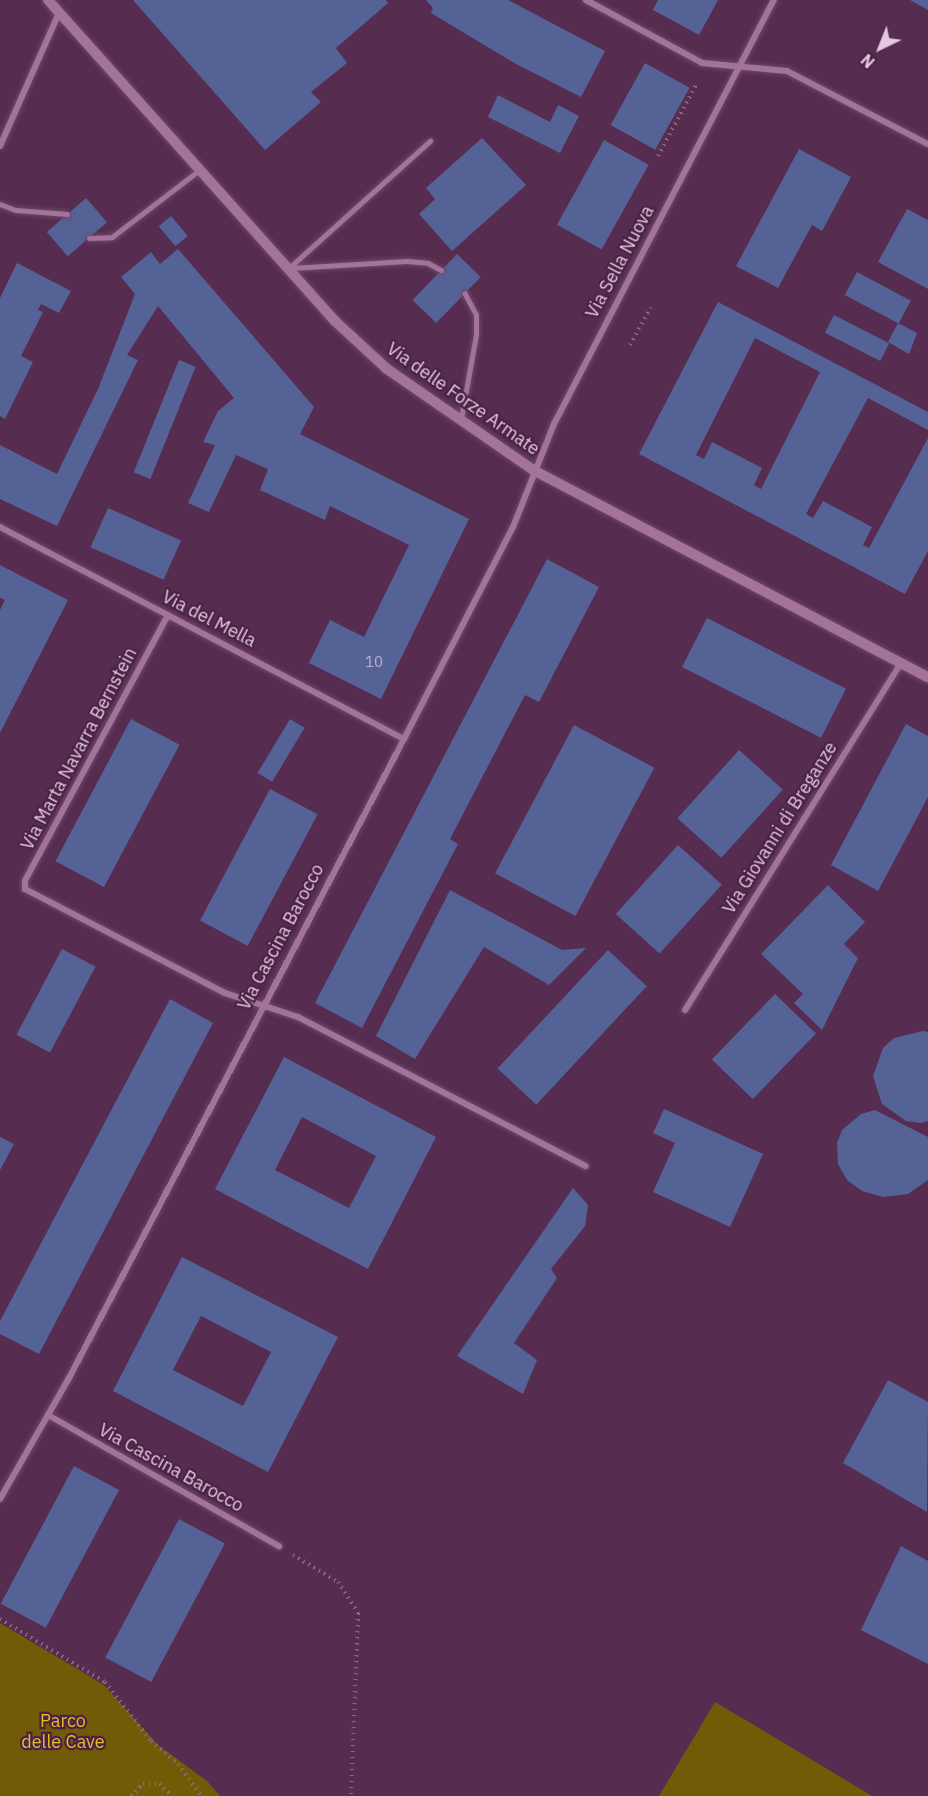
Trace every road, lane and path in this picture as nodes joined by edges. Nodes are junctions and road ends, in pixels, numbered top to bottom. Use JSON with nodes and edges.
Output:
{"nodes":[{"id":1,"x":48,"y":0,"type":"edge"},
{"id":2,"x":586,"y":0,"type":"edge"},
{"id":3,"x":774,"y":0,"type":"edge"},
{"id":4,"x":59,"y":13,"type":"junction"},
{"id":5,"x":738,"y":69,"type":"junction"},
{"id":6,"x":696,"y":85,"type":"dead end"},
{"id":7,"x":430,"y":141,"type":"dead end"},
{"id":8,"x":928,"y":144,"type":"edge"},
{"id":9,"x":0,"y":146,"type":"edge"},
{"id":10,"x":658,"y":156,"type":"dead end"},
{"id":11,"x":200,"y":170,"type":"junction"},
{"id":12,"x":0,"y":204,"type":"edge"},
{"id":13,"x":68,"y":214,"type":"dead end"},
{"id":14,"x":88,"y":238,"type":"dead end"},
{"id":15,"x":288,"y":268,"type":"junction"},
{"id":16,"x":441,"y":270,"type":"dead end"},
{"id":17,"x":465,"y":294,"type":"dead end"},
{"id":18,"x":651,"y":307,"type":"dead end"},
{"id":19,"x":630,"y":345,"type":"dead end"},
{"id":20,"x":460,"y":422,"type":"junction"},
{"id":21,"x":535,"y":471,"type":"junction"},
{"id":22,"x":0,"y":527,"type":"edge"},
{"id":23,"x":168,"y":615,"type":"junction"},
{"id":24,"x":901,"y":663,"type":"junction"},
{"id":25,"x":928,"y":677,"type":"edge"},
{"id":26,"x":404,"y":739,"type":"junction"},
{"id":27,"x":261,"y":1007,"type":"junction"},
{"id":28,"x":685,"y":1010,"type":"dead end"},
{"id":29,"x":586,"y":1166,"type":"dead end"},
{"id":30,"x":48,"y":1415,"type":"junction"},
{"id":31,"x":0,"y":1499,"type":"edge"},
{"id":32,"x":279,"y":1546,"type":"joint"},
{"id":33,"x":0,"y":1618,"type":"edge"},
{"id":34,"x":131,"y":1796,"type":"edge"},
{"id":35,"x":172,"y":1796,"type":"edge"},
{"id":36,"x":201,"y":1796,"type":"edge"},
{"id":37,"x":351,"y":1796,"type":"edge"}],
"edges":[{"from":1,"to":4,"type":"street","name":"Via delle Forze Armate"},
{"from":2,"to":5,"type":"street"},
{"from":3,"to":5,"type":"street","name":"Via Sella Nuova"},
{"from":4,"to":9,"type":"street"},
{"from":4,"to":11,"type":"street","name":"Via delle Forze Armate"},
{"from":5,"to":8,"type":"street"},
{"from":5,"to":21,"type":"street","name":"Via Sella Nuova"},
{"from":6,"to":10,"type":"path"},
{"from":7,"to":15,"type":"lane"},
{"from":11,"to":14,"type":"lane"},
{"from":11,"to":15,"type":"street","name":"Via delle Forze Armate"},
{"from":12,"to":13,"type":"lane"},
{"from":15,"to":16,"type":"lane"},
{"from":15,"to":20,"type":"street","name":"Via delle Forze Armate"},
{"from":17,"to":20,"type":"lane"},
{"from":18,"to":19,"type":"path"},
{"from":20,"to":21,"type":"street","name":"Via delle Forze Armate"},
{"from":21,"to":24,"type":"street","name":"Via delle Forze Armate"},
{"from":21,"to":26,"type":"street","name":"Via Cascina Barocco"},
{"from":22,"to":23,"type":"street","name":"Via del Mella"},
{"from":23,"to":26,"type":"street","name":"Via del Mella"},
{"from":23,"to":27,"type":"street","name":"Via Marta Navarra Bernstein"},
{"from":24,"to":25,"type":"street","name":"Via delle Forze Armate"},
{"from":24,"to":28,"type":"street","name":"Via Giovanni di Breganze"},
{"from":26,"to":27,"type":"street","name":"Via Cascina Barocco"},
{"from":27,"to":29,"type":"street"},
{"from":27,"to":30,"type":"street","name":"Via Cascina Barocco"},
{"from":30,"to":31,"type":"street","name":"Via Cascina Barocco"},
{"from":30,"to":32,"type":"street","name":"Via Cascina Barocco"},
{"from":32,"to":37,"type":"path"},
{"from":33,"to":36,"type":"path"},
{"from":34,"to":35,"type":"path"}]}
